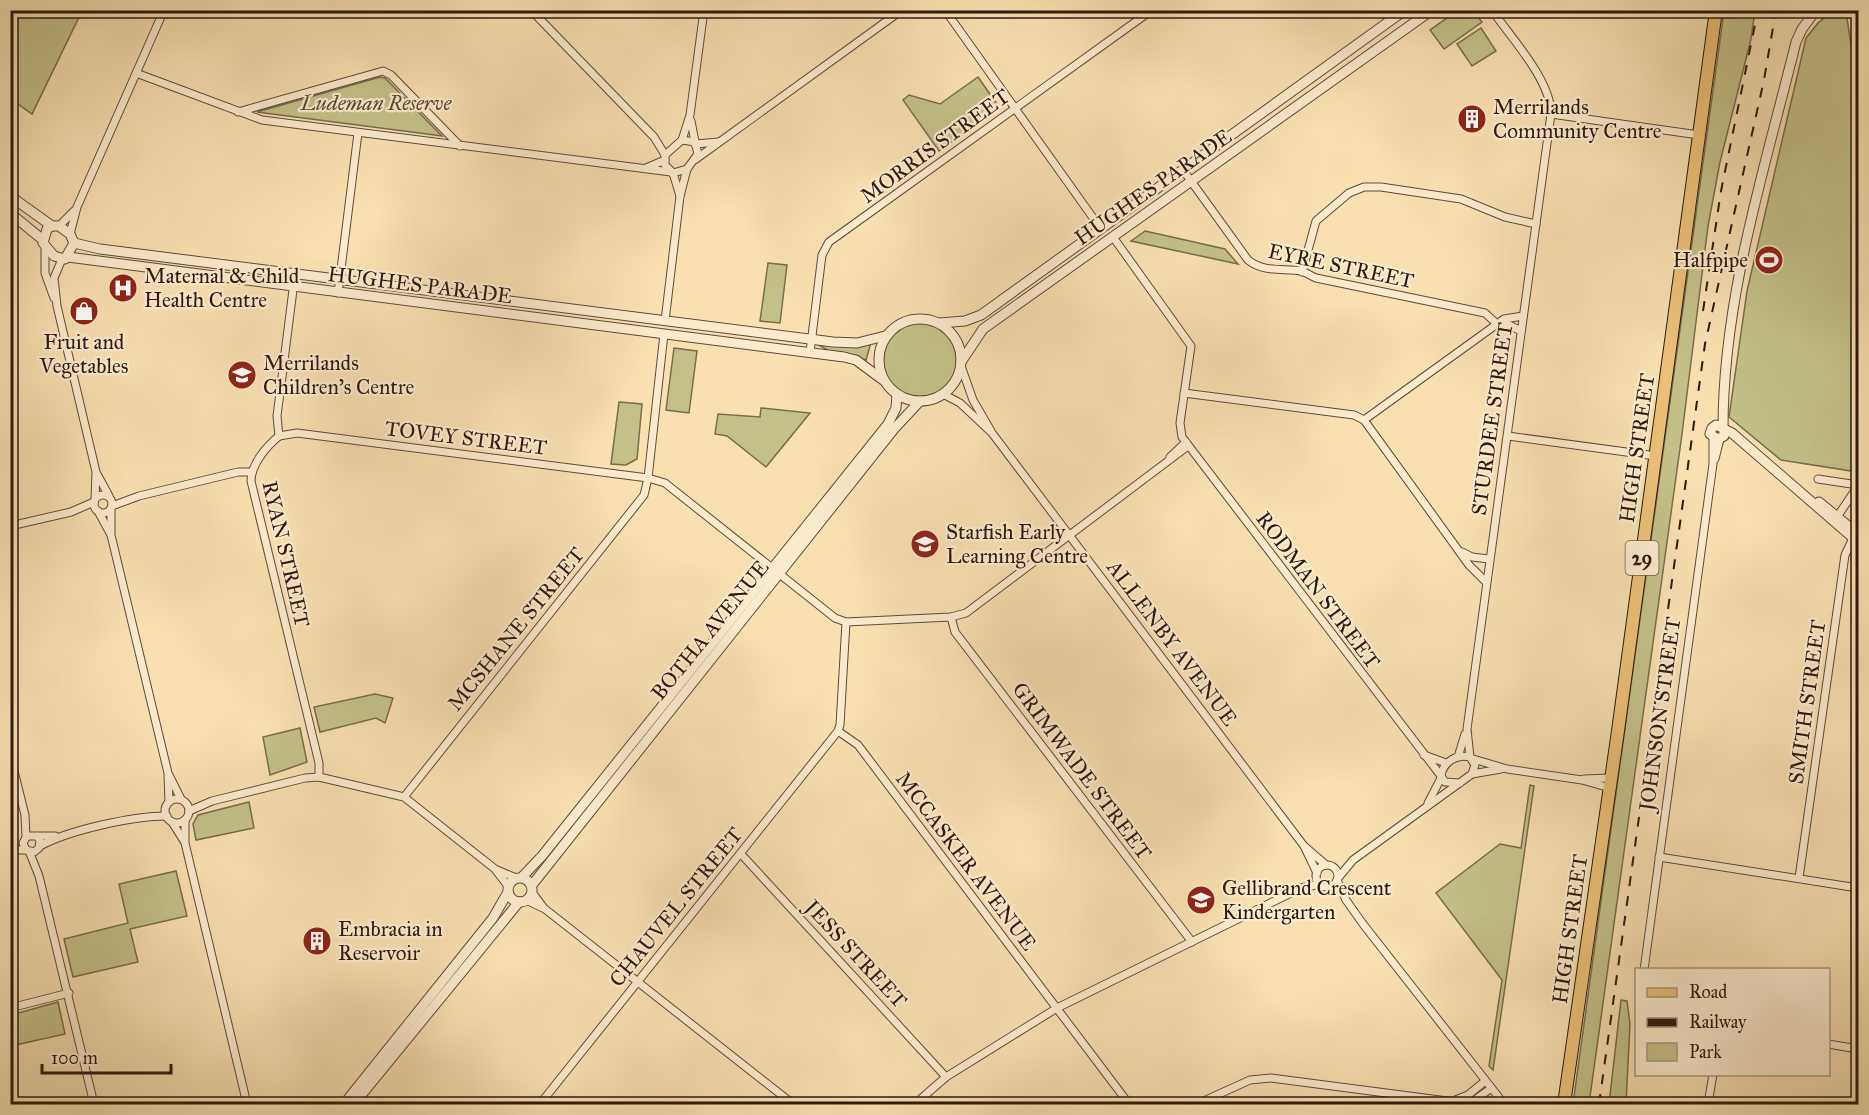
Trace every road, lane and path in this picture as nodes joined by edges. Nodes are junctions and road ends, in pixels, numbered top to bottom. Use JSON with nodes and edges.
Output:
{"nodes":[{"id":1,"x":164,"y":10,"type":"edge"},
{"id":2,"x":531,"y":10,"type":"edge"},
{"id":3,"x":704,"y":10,"type":"edge"},
{"id":4,"x":902,"y":10,"type":"edge"},
{"id":5,"x":945,"y":10,"type":"edge"},
{"id":6,"x":1152,"y":10,"type":"edge"},
{"id":7,"x":1405,"y":10,"type":"edge"},
{"id":8,"x":1432,"y":10,"type":"edge"},
{"id":9,"x":1492,"y":10,"type":"edge"},
{"id":10,"x":1716,"y":10,"type":"edge"},
{"id":11,"x":1816,"y":10,"type":"edge"},
{"id":12,"x":1366,"y":38,"type":"junction"},
{"id":13,"x":1376,"y":51,"type":"junction"},
{"id":14,"x":136,"y":73,"type":"junction"},
{"id":15,"x":1015,"y":109,"type":"junction"},
{"id":16,"x":236,"y":112,"type":"junction"},
{"id":17,"x":1551,"y":114,"type":"junction"},
{"id":18,"x":690,"y":115,"type":"junction"},
{"id":19,"x":358,"y":133,"type":"junction"},
{"id":20,"x":1699,"y":135,"type":"junction"},
{"id":21,"x":654,"y":137,"type":"junction"},
{"id":22,"x":678,"y":142,"type":"junction"},
{"id":23,"x":719,"y":142,"type":"junction"},
{"id":24,"x":695,"y":143,"type":"junction"},
{"id":25,"x":460,"y":146,"type":"junction"},
{"id":26,"x":665,"y":157,"type":"junction"},
{"id":27,"x":696,"y":159,"type":"junction"},
{"id":28,"x":643,"y":168,"type":"junction"},
{"id":29,"x":687,"y":169,"type":"junction"},
{"id":30,"x":1183,"y":170,"type":"junction"},
{"id":31,"x":672,"y":172,"type":"junction"},
{"id":32,"x":1191,"y":182,"type":"junction"},
{"id":33,"x":10,"y":196,"type":"edge"},
{"id":34,"x":680,"y":196,"type":"junction"},
{"id":35,"x":77,"y":207,"type":"junction"},
{"id":36,"x":10,"y":213,"type":"edge"},
{"id":37,"x":1536,"y":224,"type":"junction"},
{"id":38,"x":56,"y":226,"type":"junction"},
{"id":39,"x":1101,"y":229,"type":"junction"},
{"id":40,"x":1113,"y":237,"type":"junction"},
{"id":41,"x":72,"y":239,"type":"junction"},
{"id":42,"x":44,"y":243,"type":"junction"},
{"id":43,"x":65,"y":258,"type":"junction"},
{"id":44,"x":1302,"y":272,"type":"junction"},
{"id":45,"x":295,"y":274,"type":"junction"},
{"id":46,"x":339,"y":279,"type":"junction"},
{"id":47,"x":293,"y":287,"type":"junction"},
{"id":48,"x":338,"y":293,"type":"junction"},
{"id":49,"x":57,"y":306,"type":"junction"},
{"id":50,"x":590,"y":311,"type":"junction"},
{"id":51,"x":1523,"y":316,"type":"junction"},
{"id":52,"x":665,"y":321,"type":"junction"},
{"id":53,"x":939,"y":323,"type":"junction"},
{"id":54,"x":589,"y":324,"type":"junction"},
{"id":55,"x":1498,"y":324,"type":"junction"},
{"id":56,"x":1521,"y":331,"type":"junction"},
{"id":57,"x":664,"y":334,"type":"junction"},
{"id":58,"x":885,"y":336,"type":"junction"},
{"id":59,"x":811,"y":339,"type":"junction"},
{"id":60,"x":810,"y":352,"type":"junction"},
{"id":61,"x":961,"y":364,"type":"junction"},
{"id":62,"x":883,"y":380,"type":"junction"},
{"id":63,"x":1184,"y":393,"type":"junction"},
{"id":64,"x":897,"y":394,"type":"junction"},
{"id":65,"x":943,"y":394,"type":"junction"},
{"id":66,"x":973,"y":400,"type":"junction"},
{"id":67,"x":920,"y":401,"type":"junction"},
{"id":68,"x":963,"y":407,"type":"junction"},
{"id":69,"x":1364,"y":420,"type":"junction"},
{"id":70,"x":992,"y":433,"type":"junction"},
{"id":71,"x":1719,"y":433,"type":"junction"},
{"id":72,"x":279,"y":436,"type":"junction"},
{"id":73,"x":1508,"y":436,"type":"junction"},
{"id":74,"x":1187,"y":444,"type":"junction"},
{"id":75,"x":1656,"y":456,"type":"junction"},
{"id":76,"x":96,"y":472,"type":"junction"},
{"id":77,"x":251,"y":472,"type":"junction"},
{"id":78,"x":648,"y":478,"type":"junction"},
{"id":79,"x":1818,"y":479,"type":"dead end"},
{"id":80,"x":846,"y":483,"type":"junction"},
{"id":81,"x":1858,"y":485,"type":"edge"},
{"id":82,"x":139,"y":496,"type":"junction"},
{"id":83,"x":110,"y":497,"type":"junction"},
{"id":84,"x":95,"y":500,"type":"junction"},
{"id":85,"x":112,"y":507,"type":"junction"},
{"id":86,"x":98,"y":511,"type":"junction"},
{"id":87,"x":71,"y":512,"type":"junction"},
{"id":88,"x":1835,"y":519,"type":"junction"},
{"id":89,"x":10,"y":526,"type":"edge"},
{"id":90,"x":1069,"y":534,"type":"junction"},
{"id":91,"x":111,"y":535,"type":"junction"},
{"id":92,"x":1857,"y":536,"type":"edge"},
{"id":93,"x":1462,"y":552,"type":"junction"},
{"id":94,"x":1490,"y":559,"type":"junction"},
{"id":95,"x":775,"y":571,"type":"junction"},
{"id":96,"x":1486,"y":582,"type":"junction"},
{"id":97,"x":951,"y":617,"type":"junction"},
{"id":98,"x":846,"y":622,"type":"junction"},
{"id":99,"x":1467,"y":729,"type":"junction"},
{"id":100,"x":838,"y":731,"type":"junction"},
{"id":101,"x":1422,"y":754,"type":"junction"},
{"id":102,"x":10,"y":755,"type":"edge"},
{"id":103,"x":1458,"y":757,"type":"junction"},
{"id":104,"x":1472,"y":758,"type":"junction"},
{"id":105,"x":1446,"y":763,"type":"junction"},
{"id":106,"x":1507,"y":769,"type":"junction"},
{"id":107,"x":168,"y":773,"type":"junction"},
{"id":108,"x":1473,"y":774,"type":"junction"},
{"id":109,"x":612,"y":775,"type":"junction"},
{"id":110,"x":319,"y":777,"type":"junction"},
{"id":111,"x":1441,"y":777,"type":"junction"},
{"id":112,"x":1460,"y":783,"type":"junction"},
{"id":113,"x":1611,"y":783,"type":"junction"},
{"id":114,"x":404,"y":797,"type":"junction"},
{"id":115,"x":183,"y":801,"type":"junction"},
{"id":116,"x":212,"y":801,"type":"junction"},
{"id":117,"x":167,"y":805,"type":"junction"},
{"id":118,"x":1424,"y":807,"type":"junction"},
{"id":119,"x":189,"y":811,"type":"junction"},
{"id":120,"x":25,"y":815,"type":"junction"},
{"id":121,"x":142,"y":817,"type":"junction"},
{"id":122,"x":169,"y":819,"type":"junction"},
{"id":123,"x":185,"y":820,"type":"junction"},
{"id":124,"x":35,"y":836,"type":"junction"},
{"id":125,"x":63,"y":836,"type":"junction"},
{"id":126,"x":25,"y":839,"type":"junction"},
{"id":127,"x":185,"y":843,"type":"junction"},
{"id":128,"x":1304,"y":846,"type":"junction"},
{"id":129,"x":10,"y":848,"type":"edge"},
{"id":130,"x":39,"y":848,"type":"junction"},
{"id":131,"x":27,"y":851,"type":"junction"},
{"id":132,"x":741,"y":854,"type":"junction"},
{"id":133,"x":1659,"y":856,"type":"junction"},
{"id":134,"x":1353,"y":860,"type":"junction"},
{"id":135,"x":1326,"y":865,"type":"junction"},
{"id":136,"x":1335,"y":868,"type":"junction"},
{"id":137,"x":495,"y":869,"type":"junction"},
{"id":138,"x":1316,"y":874,"type":"junction"},
{"id":139,"x":39,"y":876,"type":"junction"},
{"id":140,"x":519,"y":878,"type":"junction"},
{"id":141,"x":1338,"y":879,"type":"junction"},
{"id":142,"x":1799,"y":879,"type":"junction"},
{"id":143,"x":1320,"y":884,"type":"junction"},
{"id":144,"x":1329,"y":886,"type":"junction"},
{"id":145,"x":1301,"y":888,"type":"junction"},
{"id":146,"x":1858,"y":888,"type":"edge"},
{"id":147,"x":508,"y":889,"type":"junction"},
{"id":148,"x":532,"y":889,"type":"junction"},
{"id":149,"x":1346,"y":900,"type":"junction"},
{"id":150,"x":523,"y":901,"type":"junction"},
{"id":151,"x":545,"y":909,"type":"junction"},
{"id":152,"x":1192,"y":942,"type":"junction"},
{"id":153,"x":1644,"y":968,"type":"edge"},
{"id":154,"x":453,"y":975,"type":"junction"},
{"id":155,"x":637,"y":982,"type":"junction"},
{"id":156,"x":69,"y":993,"type":"junction"},
{"id":157,"x":10,"y":1008,"type":"edge"},
{"id":158,"x":1057,"y":1008,"type":"junction"},
{"id":159,"x":1830,"y":1044,"type":"edge"},
{"id":160,"x":1858,"y":1049,"type":"edge"},
{"id":161,"x":1713,"y":1076,"type":"edge"},
{"id":162,"x":946,"y":1077,"type":"junction"},
{"id":163,"x":1858,"y":1080,"type":"edge"},
{"id":164,"x":1484,"y":1082,"type":"junction"},
{"id":165,"x":1490,"y":1089,"type":"junction"},
{"id":166,"x":1451,"y":1101,"type":"junction"},
{"id":167,"x":94,"y":1104,"type":"edge"},
{"id":168,"x":247,"y":1104,"type":"edge"},
{"id":169,"x":344,"y":1104,"type":"edge"},
{"id":170,"x":354,"y":1104,"type":"edge"},
{"id":171,"x":540,"y":1104,"type":"edge"},
{"id":172,"x":793,"y":1104,"type":"edge"},
{"id":173,"x":915,"y":1104,"type":"edge"},
{"id":174,"x":1129,"y":1104,"type":"edge"},
{"id":175,"x":1197,"y":1104,"type":"edge"},
{"id":176,"x":1504,"y":1104,"type":"edge"},
{"id":177,"x":1564,"y":1104,"type":"edge"},
{"id":178,"x":1708,"y":1104,"type":"edge"},
{"id":179,"x":1855,"y":1104,"type":"edge"}],
"edges":[{"from":1,"to":14,"type":"street"},
{"from":2,"to":21,"type":"street"},
{"from":3,"to":18,"type":"street"},
{"from":4,"to":23,"type":"street"},
{"from":5,"to":15,"type":"street"},
{"from":6,"to":15,"type":"street","name":"MORRIS STREET"},
{"from":7,"to":12,"type":"street","name":"HUGHES PARADE"},
{"from":8,"to":13,"type":"street","name":"HUGHES PARADE"},
{"from":9,"to":17,"type":"street","name":"STURDEE STREET"},
{"from":10,"to":20,"type":"main road","name":"HIGH STREET","number":"29"},
{"from":11,"to":71,"type":"street","name":"JOHNSON STREET"},
{"from":12,"to":13,"type":"street"},
{"from":12,"to":30,"type":"street","name":"HUGHES PARADE"},
{"from":13,"to":32,"type":"street","name":"HUGHES PARADE"},
{"from":14,"to":16,"type":"street"},
{"from":14,"to":35,"type":"street"},
{"from":15,"to":39,"type":"street"},
{"from":15,"to":59,"type":"street","name":"MORRIS STREET"},
{"from":16,"to":19,"type":"street"},
{"from":16,"to":25,"type":"street"},
{"from":17,"to":20,"type":"street"},
{"from":17,"to":37,"type":"street","name":"STURDEE STREET"},
{"from":18,"to":22,"type":"street"},
{"from":18,"to":24,"type":"street"},
{"from":19,"to":25,"type":"street"},
{"from":19,"to":46,"type":"street"},
{"from":20,"to":75,"type":"main road","name":"HIGH STREET","number":"29"},
{"from":21,"to":22,"type":"street"},
{"from":21,"to":26,"type":"street"},
{"from":22,"to":24,"type":"street"},
{"from":22,"to":26,"type":"street"},
{"from":23,"to":24,"type":"street"},
{"from":23,"to":27,"type":"street"},
{"from":24,"to":27,"type":"street"},
{"from":25,"to":28,"type":"street"},
{"from":26,"to":28,"type":"street"},
{"from":26,"to":31,"type":"street"},
{"from":27,"to":29,"type":"street"},
{"from":28,"to":31,"type":"street"},
{"from":29,"to":31,"type":"street"},
{"from":29,"to":34,"type":"street"},
{"from":30,"to":32,"type":"street","name":"EYRE STREET"},
{"from":30,"to":39,"type":"street","name":"HUGHES PARADE"},
{"from":31,"to":34,"type":"street"},
{"from":32,"to":40,"type":"street","name":"HUGHES PARADE"},
{"from":32,"to":44,"type":"street","name":"EYRE STREET"},
{"from":33,"to":38,"type":"street"},
{"from":34,"to":52,"type":"street"},
{"from":35,"to":38,"type":"street"},
{"from":35,"to":41,"type":"street"},
{"from":36,"to":42,"type":"street"},
{"from":37,"to":44,"type":"street"},
{"from":37,"to":51,"type":"street","name":"STURDEE STREET"},
{"from":38,"to":41,"type":"street"},
{"from":38,"to":42,"type":"street"},
{"from":39,"to":40,"type":"street"},
{"from":39,"to":53,"type":"street","name":"HUGHES PARADE"},
{"from":40,"to":61,"type":"street","name":"HUGHES PARADE"},
{"from":40,"to":63,"type":"street"},
{"from":41,"to":43,"type":"street"},
{"from":41,"to":45,"type":"street","name":"HUGHES PARADE"},
{"from":42,"to":43,"type":"street"},
{"from":42,"to":49,"type":"street"},
{"from":43,"to":47,"type":"street","name":"HUGHES PARADE"},
{"from":43,"to":49,"type":"street"},
{"from":44,"to":55,"type":"street","name":"EYRE STREET"},
{"from":45,"to":46,"type":"street","name":"HUGHES PARADE"},
{"from":45,"to":47,"type":"street"},
{"from":46,"to":48,"type":"street"},
{"from":46,"to":50,"type":"street","name":"HUGHES PARADE"},
{"from":47,"to":48,"type":"street","name":"HUGHES PARADE"},
{"from":47,"to":72,"type":"street"},
{"from":48,"to":54,"type":"street","name":"HUGHES PARADE"},
{"from":49,"to":76,"type":"street"},
{"from":50,"to":52,"type":"street","name":"HUGHES PARADE"},
{"from":50,"to":54,"type":"street"},
{"from":51,"to":55,"type":"street"},
{"from":51,"to":56,"type":"street","name":"STURDEE STREET"},
{"from":52,"to":59,"type":"street","name":"HUGHES PARADE"},
{"from":53,"to":58,"type":"street"},
{"from":53,"to":61,"type":"street"},
{"from":54,"to":57,"type":"street","name":"HUGHES PARADE"},
{"from":55,"to":56,"type":"street","name":"EYRE STREET"},
{"from":55,"to":69,"type":"street"},
{"from":56,"to":73,"type":"street","name":"STURDEE STREET"},
{"from":57,"to":60,"type":"street","name":"HUGHES PARADE"},
{"from":57,"to":78,"type":"street","name":"MCSHANE STREET"},
{"from":58,"to":59,"type":"street","name":"HUGHES PARADE"},
{"from":58,"to":62,"type":"street"},
{"from":59,"to":60,"type":"street","name":"MORRIS STREET"},
{"from":60,"to":62,"type":"street","name":"HUGHES PARADE"},
{"from":61,"to":65,"type":"street"},
{"from":61,"to":66,"type":"street","name":"ALLENBY AVENUE"},
{"from":62,"to":64,"type":"street"},
{"from":63,"to":69,"type":"street"},
{"from":63,"to":74,"type":"street"},
{"from":64,"to":67,"type":"street"},
{"from":64,"to":80,"type":"street","name":"BOTHA AVENUE"},
{"from":65,"to":67,"type":"street"},
{"from":65,"to":68,"type":"street","name":"ALLENBY AVENUE"},
{"from":66,"to":68,"type":"street"},
{"from":66,"to":70,"type":"street","name":"ALLENBY AVENUE"},
{"from":67,"to":80,"type":"street","name":"BOTHA AVENUE"},
{"from":68,"to":70,"type":"street","name":"ALLENBY AVENUE"},
{"from":69,"to":93,"type":"street"},
{"from":70,"to":90,"type":"street","name":"ALLENBY AVENUE"},
{"from":71,"to":88,"type":"street"},
{"from":71,"to":133,"type":"street","name":"JOHNSON STREET"},
{"from":72,"to":77,"type":"street","name":"RYAN STREET"},
{"from":72,"to":78,"type":"street","name":"TOVEY STREET"},
{"from":73,"to":75,"type":"street"},
{"from":73,"to":94,"type":"street","name":"STURDEE STREET"},
{"from":74,"to":90,"type":"street"},
{"from":74,"to":101,"type":"street","name":"RODMAN STREET"},
{"from":75,"to":113,"type":"main road","name":"HIGH STREET","number":"29"},
{"from":76,"to":83,"type":"street"},
{"from":76,"to":84,"type":"street"},
{"from":77,"to":82,"type":"street"},
{"from":77,"to":110,"type":"street","name":"RYAN STREET"},
{"from":78,"to":95,"type":"street","name":"TOVEY STREET"},
{"from":78,"to":114,"type":"street","name":"MCSHANE STREET"},
{"from":79,"to":81,"type":"street"},
{"from":80,"to":95,"type":"street","name":"BOTHA AVENUE"},
{"from":81,"to":88,"type":"street"},
{"from":82,"to":83,"type":"street"},
{"from":82,"to":85,"type":"street"},
{"from":83,"to":84,"type":"street"},
{"from":83,"to":85,"type":"street"},
{"from":84,"to":86,"type":"street"},
{"from":84,"to":87,"type":"street"},
{"from":85,"to":86,"type":"street"},
{"from":85,"to":91,"type":"street"},
{"from":86,"to":87,"type":"street"},
{"from":86,"to":91,"type":"street"},
{"from":87,"to":89,"type":"street"},
{"from":88,"to":92,"type":"street"},
{"from":90,"to":97,"type":"street"},
{"from":90,"to":128,"type":"street","name":"ALLENBY AVENUE"},
{"from":91,"to":107,"type":"street"},
{"from":92,"to":142,"type":"street","name":"SMITH STREET"},
{"from":93,"to":94,"type":"street"},
{"from":93,"to":96,"type":"street"},
{"from":94,"to":96,"type":"street","name":"STURDEE STREET"},
{"from":95,"to":98,"type":"street","name":"TOVEY STREET"},
{"from":95,"to":109,"type":"street","name":"BOTHA AVENUE"},
{"from":96,"to":99,"type":"street","name":"STURDEE STREET"},
{"from":97,"to":98,"type":"street"},
{"from":97,"to":152,"type":"street","name":"GRIMWADE STREET"},
{"from":98,"to":100,"type":"street"},
{"from":99,"to":103,"type":"street","name":"STURDEE STREET"},
{"from":99,"to":104,"type":"street","name":"STURDEE STREET"},
{"from":100,"to":132,"type":"street","name":"CHAUVEL STREET"},
{"from":100,"to":158,"type":"street","name":"MCCASKER AVENUE"},
{"from":101,"to":105,"type":"street"},
{"from":101,"to":111,"type":"street","name":"RODMAN STREET"},
{"from":102,"to":120,"type":"street"},
{"from":103,"to":104,"type":"street"},
{"from":103,"to":105,"type":"street"},
{"from":104,"to":106,"type":"street"},
{"from":104,"to":108,"type":"street"},
{"from":105,"to":111,"type":"street"},
{"from":106,"to":108,"type":"street"},
{"from":106,"to":113,"type":"street"},
{"from":107,"to":115,"type":"street"},
{"from":107,"to":117,"type":"street"},
{"from":108,"to":112,"type":"street"},
{"from":109,"to":140,"type":"street","name":"BOTHA AVENUE"},
{"from":109,"to":148,"type":"street","name":"BOTHA AVENUE"},
{"from":110,"to":114,"type":"street"},
{"from":110,"to":116,"type":"street"},
{"from":111,"to":112,"type":"street"},
{"from":111,"to":118,"type":"street"},
{"from":112,"to":118,"type":"street"},
{"from":113,"to":177,"type":"main road","name":"HIGH STREET","number":"29"},
{"from":114,"to":137,"type":"street"},
{"from":115,"to":116,"type":"street"},
{"from":115,"to":117,"type":"street"},
{"from":115,"to":119,"type":"street"},
{"from":116,"to":119,"type":"street"},
{"from":117,"to":121,"type":"street"},
{"from":117,"to":122,"type":"street"},
{"from":118,"to":134,"type":"street"},
{"from":119,"to":123,"type":"street"},
{"from":120,"to":124,"type":"street"},
{"from":120,"to":126,"type":"street"},
{"from":121,"to":122,"type":"street"},
{"from":121,"to":125,"type":"street"},
{"from":122,"to":123,"type":"street"},
{"from":122,"to":127,"type":"street"},
{"from":123,"to":127,"type":"street"},
{"from":124,"to":125,"type":"street"},
{"from":124,"to":126,"type":"street"},
{"from":124,"to":130,"type":"street"},
{"from":125,"to":130,"type":"street"},
{"from":126,"to":129,"type":"street"},
{"from":126,"to":131,"type":"street"},
{"from":127,"to":168,"type":"street"},
{"from":128,"to":135,"type":"street","name":"ALLENBY AVENUE"},
{"from":128,"to":138,"type":"street","name":"ALLENBY AVENUE"},
{"from":129,"to":131,"type":"street"},
{"from":130,"to":131,"type":"street"},
{"from":130,"to":139,"type":"street"},
{"from":131,"to":139,"type":"street"},
{"from":132,"to":155,"type":"street","name":"CHAUVEL STREET"},
{"from":132,"to":162,"type":"street","name":"JESS STREET"},
{"from":133,"to":142,"type":"street"},
{"from":133,"to":153,"type":"street","name":"JOHNSON STREET"},
{"from":134,"to":136,"type":"street"},
{"from":134,"to":141,"type":"street"},
{"from":135,"to":136,"type":"street"},
{"from":135,"to":138,"type":"street"},
{"from":136,"to":141,"type":"street"},
{"from":137,"to":140,"type":"street"},
{"from":137,"to":147,"type":"street"},
{"from":138,"to":143,"type":"street"},
{"from":138,"to":145,"type":"street"},
{"from":139,"to":156,"type":"street"},
{"from":140,"to":147,"type":"street","name":"BOTHA AVENUE"},
{"from":140,"to":148,"type":"street"},
{"from":141,"to":144,"type":"street"},
{"from":141,"to":149,"type":"street"},
{"from":142,"to":146,"type":"street"},
{"from":143,"to":144,"type":"street"},
{"from":143,"to":145,"type":"street"},
{"from":144,"to":149,"type":"street"},
{"from":145,"to":152,"type":"street"},
{"from":147,"to":150,"type":"street"},
{"from":147,"to":154,"type":"street"},
{"from":148,"to":150,"type":"street","name":"BOTHA AVENUE"},
{"from":148,"to":151,"type":"street"},
{"from":149,"to":164,"type":"street"},
{"from":150,"to":151,"type":"street"},
{"from":150,"to":154,"type":"street"},
{"from":151,"to":155,"type":"street"},
{"from":152,"to":158,"type":"street"},
{"from":154,"to":169,"type":"street"},
{"from":154,"to":170,"type":"street"},
{"from":155,"to":171,"type":"street","name":"CHAUVEL STREET"},
{"from":155,"to":172,"type":"street"},
{"from":156,"to":157,"type":"street"},
{"from":156,"to":167,"type":"street"},
{"from":158,"to":162,"type":"street"},
{"from":158,"to":174,"type":"street","name":"MCCASKER AVENUE"},
{"from":159,"to":160,"type":"street"},
{"from":161,"to":178,"type":"street"},
{"from":162,"to":173,"type":"street"},
{"from":163,"to":179,"type":"street"},
{"from":164,"to":165,"type":"street"},
{"from":164,"to":166,"type":"street"},
{"from":165,"to":166,"type":"street"},
{"from":165,"to":176,"type":"street"},
{"from":166,"to":175,"type":"street"}]}
